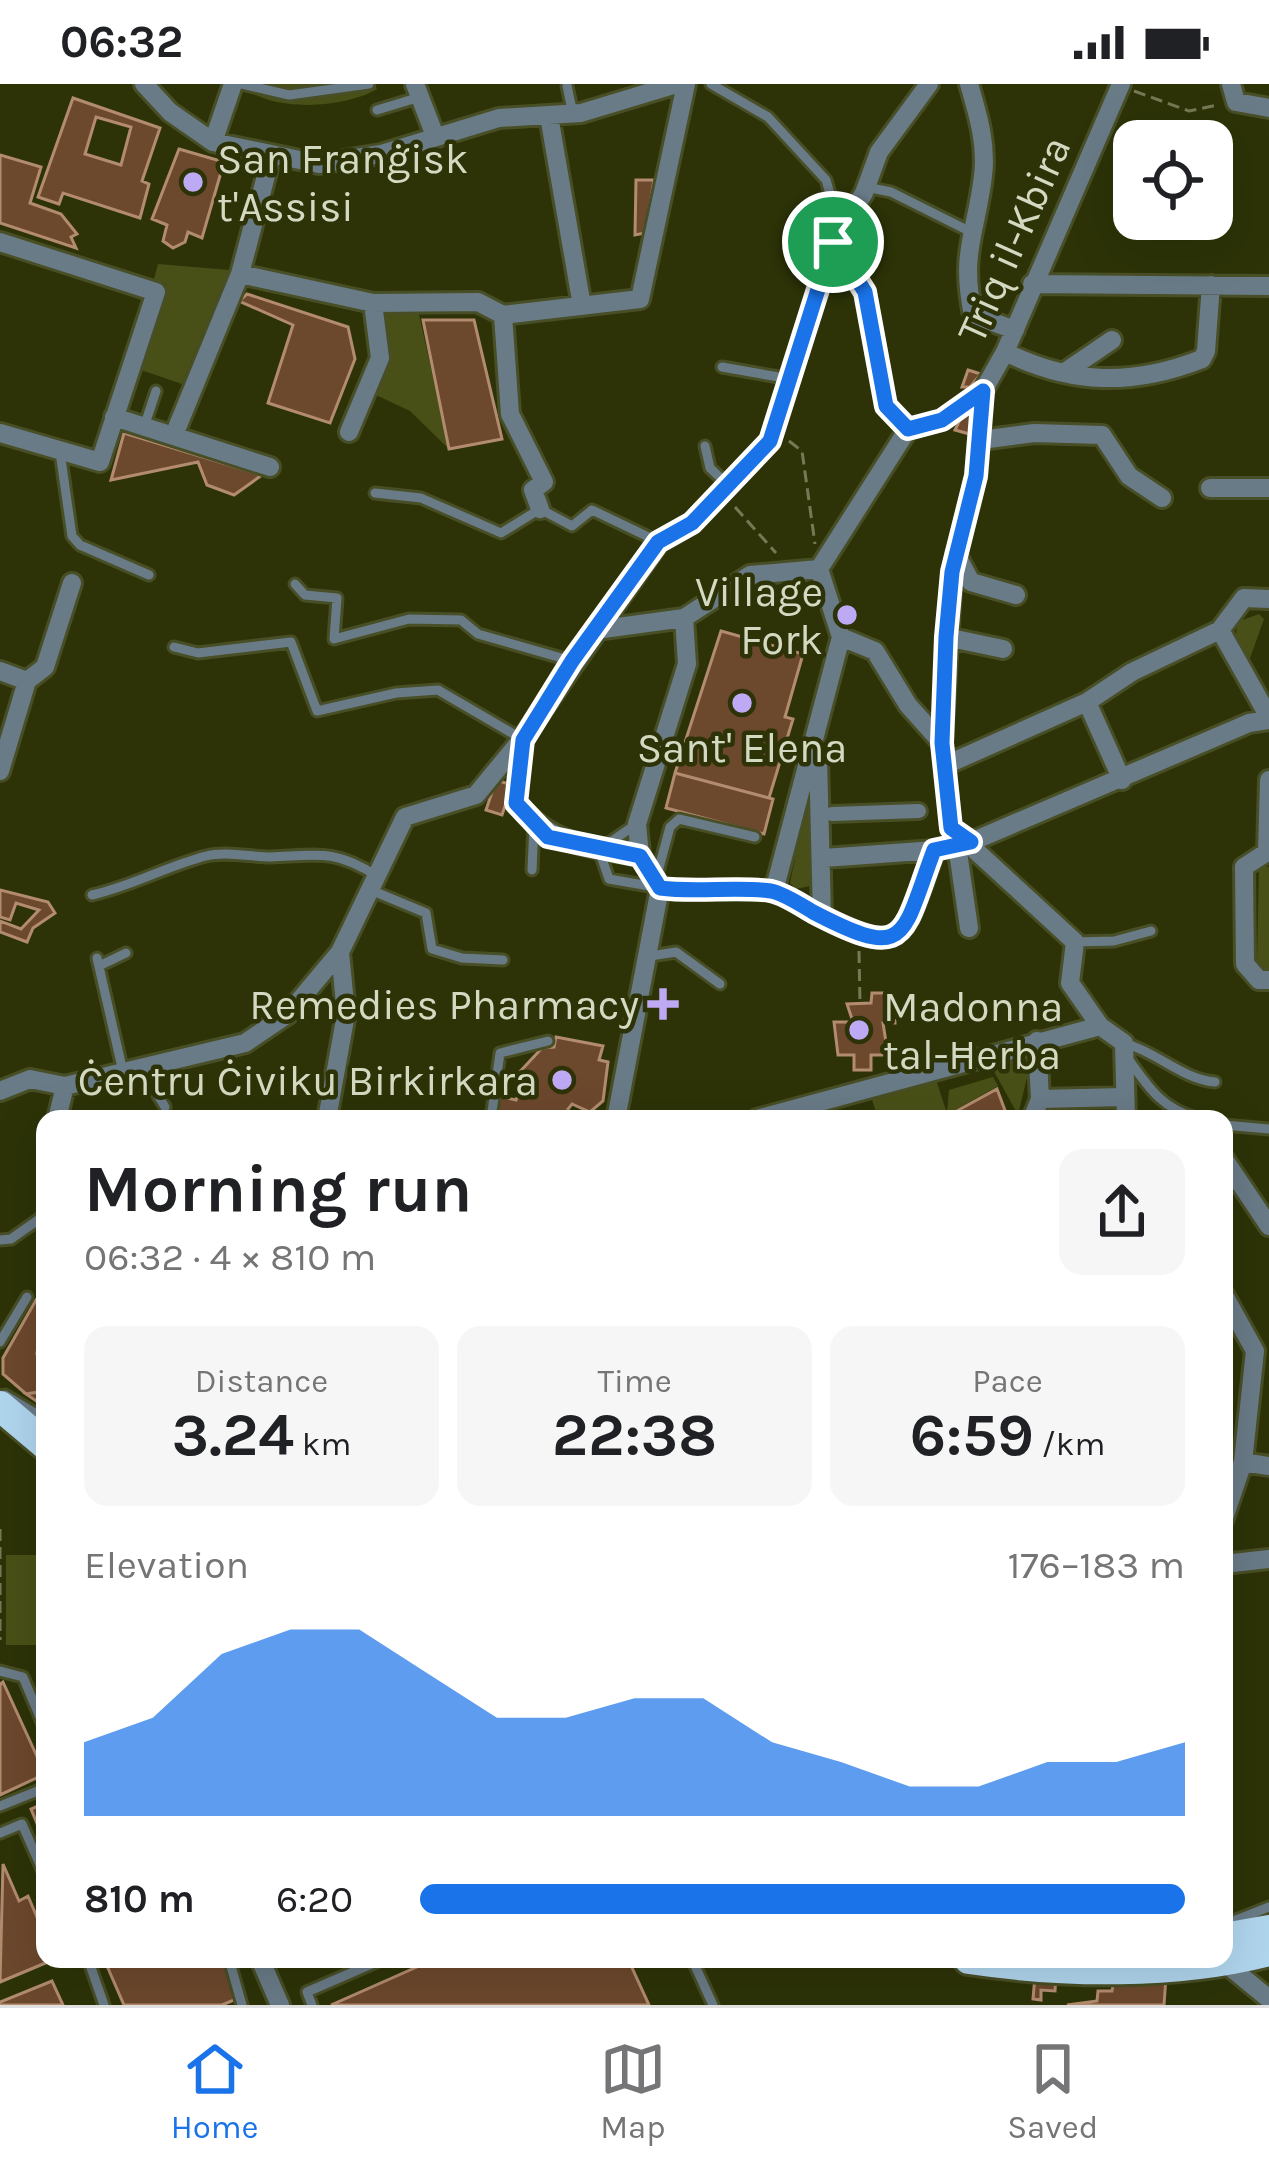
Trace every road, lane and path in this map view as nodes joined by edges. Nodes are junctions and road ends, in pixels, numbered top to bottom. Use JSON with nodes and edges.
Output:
{"nodes":[{"id":1,"x":144,"y":84,"type":"edge"},
{"id":2,"x":237,"y":84,"type":"edge"},
{"id":3,"x":369,"y":84,"type":"edge"},
{"id":4,"x":681,"y":84,"type":"edge"},
{"id":5,"x":711,"y":84,"type":"edge"},
{"id":6,"x":928,"y":84,"type":"edge"},
{"id":7,"x":969,"y":84,"type":"edge"},
{"id":8,"x":1121,"y":85,"type":"edge"},
{"id":9,"x":567,"y":86,"type":"edge"},
{"id":10,"x":417,"y":91,"type":"edge"},
{"id":11,"x":1234,"y":93,"type":"edge"},
{"id":12,"x":1269,"y":108,"type":"edge"},
{"id":13,"x":377,"y":110,"type":"dead end"},
{"id":14,"x":573,"y":114,"type":"junction"},
{"id":15,"x":549,"y":116,"type":"junction"},
{"id":16,"x":435,"y":136,"type":"junction"},
{"id":17,"x":213,"y":142,"type":"junction"},
{"id":18,"x":271,"y":158,"type":"junction"},
{"id":19,"x":866,"y":188,"type":"junction"},
{"id":20,"x":969,"y":231,"type":"junction"},
{"id":21,"x":836,"y":235,"type":"junction"},
{"id":22,"x":0,"y":242,"type":"edge"},
{"id":23,"x":240,"y":274,"type":"junction"},
{"id":24,"x":1032,"y":284,"type":"junction"},
{"id":25,"x":1211,"y":285,"type":"junction"},
{"id":26,"x":1269,"y":286,"type":"edge"},
{"id":27,"x":373,"y":303,"type":"junction"},
{"id":28,"x":582,"y":306,"type":"junction"},
{"id":29,"x":503,"y":315,"type":"junction"},
{"id":30,"x":1015,"y":330,"type":"junction"},
{"id":31,"x":1112,"y":340,"type":"dead end"},
{"id":32,"x":1005,"y":352,"type":"junction"},
{"id":33,"x":722,"y":367,"type":"dead end"},
{"id":34,"x":1065,"y":372,"type":"junction"},
{"id":35,"x":790,"y":379,"type":"junction"},
{"id":36,"x":156,"y":391,"type":"dead end"},
{"id":37,"x":983,"y":391,"type":"junction"},
{"id":38,"x":114,"y":417,"type":"junction"},
{"id":39,"x":144,"y":427,"type":"junction"},
{"id":40,"x":908,"y":429,"type":"junction"},
{"id":41,"x":350,"y":432,"type":"dead end"},
{"id":42,"x":774,"y":432,"type":"junction"},
{"id":43,"x":0,"y":434,"type":"edge"},
{"id":44,"x":174,"y":435,"type":"junction"},
{"id":45,"x":981,"y":440,"type":"junction"},
{"id":46,"x":705,"y":446,"type":"dead end"},
{"id":47,"x":60,"y":452,"type":"junction"},
{"id":48,"x":270,"y":466,"type":"dead end"},
{"id":49,"x":1210,"y":488,"type":"dead end"},
{"id":50,"x":1269,"y":488,"type":"edge"},
{"id":51,"x":725,"y":490,"type":"junction"},
{"id":52,"x":375,"y":493,"type":"dead end"},
{"id":53,"x":1162,"y":498,"type":"dead end"},
{"id":54,"x":540,"y":509,"type":"junction"},
{"id":55,"x":658,"y":542,"type":"junction"},
{"id":56,"x":956,"y":553,"type":"junction"},
{"id":57,"x":819,"y":569,"type":"junction"},
{"id":58,"x":785,"y":571,"type":"junction"},
{"id":59,"x":149,"y":575,"type":"dead end"},
{"id":60,"x":72,"y":583,"type":"dead end"},
{"id":61,"x":295,"y":584,"type":"dead end"},
{"id":62,"x":1016,"y":595,"type":"dead end"},
{"id":63,"x":1269,"y":599,"type":"edge"},
{"id":64,"x":684,"y":618,"type":"junction"},
{"id":65,"x":596,"y":630,"type":"junction"},
{"id":66,"x":1220,"y":630,"type":"junction"},
{"id":67,"x":841,"y":637,"type":"junction"},
{"id":68,"x":946,"y":637,"type":"junction"},
{"id":69,"x":174,"y":647,"type":"dead end"},
{"id":70,"x":1003,"y":649,"type":"dead end"},
{"id":71,"x":572,"y":661,"type":"junction"},
{"id":72,"x":0,"y":671,"type":"edge"},
{"id":73,"x":27,"y":680,"type":"junction"},
{"id":74,"x":1087,"y":702,"type":"junction"},
{"id":75,"x":1269,"y":719,"type":"edge"},
{"id":76,"x":523,"y":740,"type":"junction"},
{"id":77,"x":818,"y":740,"type":"junction"},
{"id":78,"x":942,"y":743,"type":"junction"},
{"id":79,"x":948,"y":764,"type":"junction"},
{"id":80,"x":0,"y":771,"type":"edge"},
{"id":81,"x":1122,"y":780,"type":"junction"},
{"id":82,"x":1269,"y":780,"type":"edge"},
{"id":83,"x":919,"y":811,"type":"dead end"},
{"id":84,"x":832,"y":814,"type":"dead end"},
{"id":85,"x":637,"y":824,"type":"junction"},
{"id":86,"x":534,"y":826,"type":"junction"},
{"id":87,"x":755,"y":837,"type":"dead end"},
{"id":88,"x":964,"y":843,"type":"junction"},
{"id":89,"x":599,"y":850,"type":"junction"},
{"id":90,"x":934,"y":850,"type":"junction"},
{"id":91,"x":1268,"y":852,"type":"edge"},
{"id":92,"x":640,"y":856,"type":"junction"},
{"id":93,"x":824,"y":858,"type":"junction"},
{"id":94,"x":532,"y":870,"type":"dead end"},
{"id":95,"x":375,"y":883,"type":"junction"},
{"id":96,"x":658,"y":885,"type":"junction"},
{"id":97,"x":774,"y":891,"type":"junction"},
{"id":98,"x":92,"y":895,"type":"dead end"},
{"id":99,"x":822,"y":916,"type":"junction"},
{"id":100,"x":969,"y":928,"type":"dead end"},
{"id":101,"x":1151,"y":931,"type":"dead end"},
{"id":102,"x":859,"y":936,"type":"junction"},
{"id":103,"x":1075,"y":942,"type":"junction"},
{"id":104,"x":340,"y":952,"type":"junction"},
{"id":105,"x":126,"y":953,"type":"dead end"},
{"id":106,"x":650,"y":956,"type":"junction"},
{"id":107,"x":503,"y":960,"type":"dead end"},
{"id":108,"x":1269,"y":980,"type":"edge"},
{"id":109,"x":720,"y":984,"type":"dead end"},
{"id":110,"x":860,"y":1003,"type":"dead end"},
{"id":111,"x":1100,"y":1025,"type":"junction"},
{"id":112,"x":548,"y":1041,"type":"dead end"},
{"id":113,"x":1037,"y":1041,"type":"junction"},
{"id":114,"x":1125,"y":1050,"type":"junction"},
{"id":115,"x":121,"y":1064,"type":"dead end"},
{"id":116,"x":142,"y":1070,"type":"junction"},
{"id":117,"x":1215,"y":1082,"type":"dead end"},
{"id":118,"x":65,"y":1085,"type":"junction"},
{"id":119,"x":0,"y":1091,"type":"edge"},
{"id":120,"x":1124,"y":1097,"type":"junction"},
{"id":121,"x":1040,"y":1099,"type":"junction"},
{"id":122,"x":165,"y":1107,"type":"dead end"},
{"id":123,"x":59,"y":1110,"type":"edge"},
{"id":124,"x":329,"y":1110,"type":"edge"},
{"id":125,"x":492,"y":1110,"type":"edge"},
{"id":126,"x":618,"y":1110,"type":"edge"},
{"id":127,"x":789,"y":1110,"type":"edge"},
{"id":128,"x":1036,"y":1110,"type":"edge"},
{"id":129,"x":1125,"y":1110,"type":"edge"},
{"id":130,"x":1171,"y":1110,"type":"edge"},
{"id":131,"x":1233,"y":1126,"type":"edge"},
{"id":132,"x":1269,"y":1130,"type":"edge"},
{"id":133,"x":1233,"y":1172,"type":"edge"},
{"id":134,"x":36,"y":1221,"type":"edge"},
{"id":135,"x":1269,"y":1226,"type":"edge"},
{"id":136,"x":0,"y":1240,"type":"edge"},
{"id":137,"x":27,"y":1297,"type":"dead end"},
{"id":138,"x":1233,"y":1308,"type":"edge"},
{"id":139,"x":0,"y":1342,"type":"edge"},
{"id":140,"x":1262,"y":1348,"type":"edge"},
{"id":141,"x":0,"y":1393,"type":"edge"},
{"id":142,"x":0,"y":1406,"type":"edge"},
{"id":143,"x":36,"y":1414,"type":"edge"},
{"id":144,"x":0,"y":1435,"type":"edge"},
{"id":145,"x":36,"y":1436,"type":"edge"},
{"id":146,"x":36,"y":1461,"type":"edge"},
{"id":147,"x":1243,"y":1462,"type":"junction"},
{"id":148,"x":1269,"y":1466,"type":"edge"},
{"id":149,"x":1233,"y":1491,"type":"edge"},
{"id":150,"x":0,"y":1529,"type":"edge"},
{"id":151,"x":1269,"y":1559,"type":"edge"},
{"id":152,"x":1233,"y":1563,"type":"edge"},
{"id":153,"x":0,"y":1640,"type":"edge"},
{"id":154,"x":0,"y":1671,"type":"edge"},
{"id":155,"x":36,"y":1708,"type":"edge"},
{"id":156,"x":36,"y":1792,"type":"edge"},
{"id":157,"x":0,"y":1806,"type":"edge"},
{"id":158,"x":0,"y":1833,"type":"edge"},
{"id":159,"x":36,"y":1856,"type":"edge"},
{"id":160,"x":1269,"y":1907,"type":"edge"},
{"id":161,"x":1269,"y":1928,"type":"edge"},
{"id":162,"x":1233,"y":1931,"type":"edge"},
{"id":163,"x":1233,"y":1935,"type":"edge"},
{"id":164,"x":1233,"y":1938,"type":"edge"},
{"id":165,"x":1233,"y":1946,"type":"edge"},
{"id":166,"x":1269,"y":1951,"type":"edge"},
{"id":167,"x":91,"y":1968,"type":"edge"},
{"id":168,"x":232,"y":1968,"type":"edge"},
{"id":169,"x":264,"y":1968,"type":"edge"},
{"id":170,"x":362,"y":1968,"type":"edge"},
{"id":171,"x":696,"y":1968,"type":"edge"},
{"id":172,"x":1269,"y":2000,"type":"edge"},
{"id":173,"x":104,"y":2005,"type":"edge"},
{"id":174,"x":242,"y":2005,"type":"edge"},
{"id":175,"x":280,"y":2005,"type":"edge"},
{"id":176,"x":312,"y":2005,"type":"edge"},
{"id":177,"x":713,"y":2005,"type":"edge"}],
"edges":[{"from":1,"to":17,"type":"street"},
{"from":2,"to":3,"type":"lane"},
{"from":2,"to":17,"type":"street"},
{"from":4,"to":14,"type":"street"},
{"from":4,"to":28,"type":"street"},
{"from":5,"to":21,"type":"lane"},
{"from":6,"to":19,"type":"street"},
{"from":7,"to":20,"type":"street"},
{"from":8,"to":11,"type":"path"},
{"from":8,"to":24,"type":"street","name":"Triq il-Kbira"},
{"from":9,"to":14,"type":"lane"},
{"from":10,"to":13,"type":"lane"},
{"from":10,"to":16,"type":"street"},
{"from":11,"to":12,"type":"street"},
{"from":14,"to":15,"type":"street"},
{"from":15,"to":16,"type":"street"},
{"from":15,"to":28,"type":"street"},
{"from":16,"to":18,"type":"street"},
{"from":17,"to":18,"type":"street"},
{"from":18,"to":23,"type":"street"},
{"from":19,"to":20,"type":"lane"},
{"from":19,"to":21,"type":"street"},
{"from":20,"to":30,"type":"street"},
{"from":21,"to":35,"type":"street"},
{"from":21,"to":40,"type":"street"},
{"from":22,"to":38,"type":"street"},
{"from":23,"to":27,"type":"street"},
{"from":23,"to":44,"type":"street"},
{"from":24,"to":25,"type":"street"},
{"from":24,"to":30,"type":"street","name":"Triq il-Kbira"},
{"from":25,"to":26,"type":"street"},
{"from":25,"to":34,"type":"street"},
{"from":27,"to":29,"type":"street"},
{"from":27,"to":41,"type":"street"},
{"from":28,"to":29,"type":"street"},
{"from":29,"to":54,"type":"street"},
{"from":30,"to":32,"type":"street","name":"Triq il-Kbira"},
{"from":31,"to":34,"type":"street"},
{"from":32,"to":34,"type":"street"},
{"from":32,"to":37,"type":"street","name":"Triq il-Kbira"},
{"from":33,"to":35,"type":"lane"},
{"from":35,"to":42,"type":"street"},
{"from":36,"to":39,"type":"lane"},
{"from":37,"to":40,"type":"street"},
{"from":37,"to":45,"type":"street","name":"Triq il-Kbira"},
{"from":38,"to":39,"type":"street"},
{"from":38,"to":47,"type":"street"},
{"from":39,"to":44,"type":"street"},
{"from":40,"to":57,"type":"street"},
{"from":42,"to":51,"type":"street"},
{"from":42,"to":57,"type":"path"},
{"from":43,"to":47,"type":"street"},
{"from":44,"to":48,"type":"street"},
{"from":45,"to":53,"type":"street"},
{"from":45,"to":56,"type":"street","name":"Triq il-Kbira"},
{"from":46,"to":51,"type":"lane"},
{"from":47,"to":59,"type":"lane"},
{"from":49,"to":50,"type":"street"},
{"from":51,"to":55,"type":"street"},
{"from":51,"to":58,"type":"path"},
{"from":52,"to":54,"type":"lane"},
{"from":54,"to":55,"type":"lane"},
{"from":55,"to":65,"type":"street"},
{"from":56,"to":62,"type":"street"},
{"from":56,"to":68,"type":"street","name":"Triq il-Kbira"},
{"from":57,"to":58,"type":"street"},
{"from":57,"to":67,"type":"street"},
{"from":58,"to":64,"type":"street"},
{"from":60,"to":73,"type":"street"},
{"from":61,"to":71,"type":"lane"},
{"from":63,"to":66,"type":"street"},
{"from":64,"to":65,"type":"street"},
{"from":64,"to":85,"type":"street"},
{"from":65,"to":71,"type":"street"},
{"from":66,"to":74,"type":"street"},
{"from":66,"to":75,"type":"street"},
{"from":67,"to":77,"type":"street"},
{"from":67,"to":78,"type":"street"},
{"from":68,"to":70,"type":"street"},
{"from":68,"to":78,"type":"street","name":"Triq il-Kbira"},
{"from":69,"to":76,"type":"lane"},
{"from":71,"to":76,"type":"street"},
{"from":72,"to":73,"type":"street"},
{"from":73,"to":80,"type":"street"},
{"from":74,"to":79,"type":"street"},
{"from":74,"to":81,"type":"street"},
{"from":75,"to":81,"type":"street"},
{"from":76,"to":86,"type":"street"},
{"from":76,"to":95,"type":"street"},
{"from":77,"to":93,"type":"street"},
{"from":77,"to":97,"type":"street"},
{"from":78,"to":79,"type":"street","name":"Triq il-Kbira"},
{"from":79,"to":88,"type":"street","name":"Triq il-Kbira"},
{"from":81,"to":88,"type":"street"},
{"from":82,"to":91,"type":"street"},
{"from":83,"to":84,"type":"street"},
{"from":85,"to":89,"type":"lane"},
{"from":85,"to":92,"type":"street"},
{"from":86,"to":89,"type":"street"},
{"from":86,"to":94,"type":"lane"},
{"from":87,"to":96,"type":"lane"},
{"from":88,"to":90,"type":"street"},
{"from":88,"to":100,"type":"street"},
{"from":88,"to":103,"type":"street"},
{"from":89,"to":92,"type":"street"},
{"from":89,"to":96,"type":"lane"},
{"from":90,"to":93,"type":"street"},
{"from":90,"to":102,"type":"street"},
{"from":91,"to":108,"type":"street"},
{"from":92,"to":96,"type":"street"},
{"from":93,"to":99,"type":"street"},
{"from":95,"to":98,"type":"lane"},
{"from":95,"to":104,"type":"street"},
{"from":95,"to":107,"type":"lane"},
{"from":96,"to":97,"type":"street"},
{"from":96,"to":106,"type":"street"},
{"from":97,"to":99,"type":"street"},
{"from":99,"to":102,"type":"street"},
{"from":101,"to":103,"type":"lane"},
{"from":102,"to":110,"type":"path"},
{"from":103,"to":111,"type":"street"},
{"from":104,"to":116,"type":"street"},
{"from":104,"to":124,"type":"street"},
{"from":105,"to":115,"type":"lane"},
{"from":106,"to":109,"type":"lane"},
{"from":106,"to":126,"type":"street"},
{"from":111,"to":113,"type":"street"},
{"from":111,"to":114,"type":"street"},
{"from":112,"to":125,"type":"lane"},
{"from":113,"to":121,"type":"street"},
{"from":113,"to":127,"type":"street"},
{"from":114,"to":117,"type":"lane"},
{"from":114,"to":120,"type":"street"},
{"from":114,"to":130,"type":"lane"},
{"from":116,"to":118,"type":"street"},
{"from":116,"to":122,"type":"lane"},
{"from":118,"to":119,"type":"street"},
{"from":118,"to":123,"type":"street"},
{"from":120,"to":121,"type":"street"},
{"from":120,"to":129,"type":"street"},
{"from":121,"to":128,"type":"street"},
{"from":131,"to":132,"type":"lane"},
{"from":133,"to":135,"type":"street"},
{"from":134,"to":136,"type":"lane"},
{"from":137,"to":139,"type":"lane"},
{"from":138,"to":140,"type":"street"},
{"from":140,"to":147,"type":"street"},
{"from":141,"to":143,"type":"lane"},
{"from":142,"to":145,"type":"highway"},
{"from":144,"to":146,"type":"highway"},
{"from":147,"to":148,"type":"street"},
{"from":147,"to":149,"type":"street"},
{"from":150,"to":153,"type":"path"},
{"from":151,"to":152,"type":"street"},
{"from":154,"to":155,"type":"lane"},
{"from":156,"to":157,"type":"lane"},
{"from":158,"to":159,"type":"lane"},
{"from":160,"to":162,"type":"lane"},
{"from":161,"to":163,"type":"highway"},
{"from":164,"to":166,"type":"highway"},
{"from":165,"to":172,"type":"street"},
{"from":167,"to":173,"type":"lane"},
{"from":168,"to":174,"type":"lane"},
{"from":169,"to":175,"type":"street"},
{"from":170,"to":176,"type":"lane"},
{"from":171,"to":177,"type":"lane"}]}
